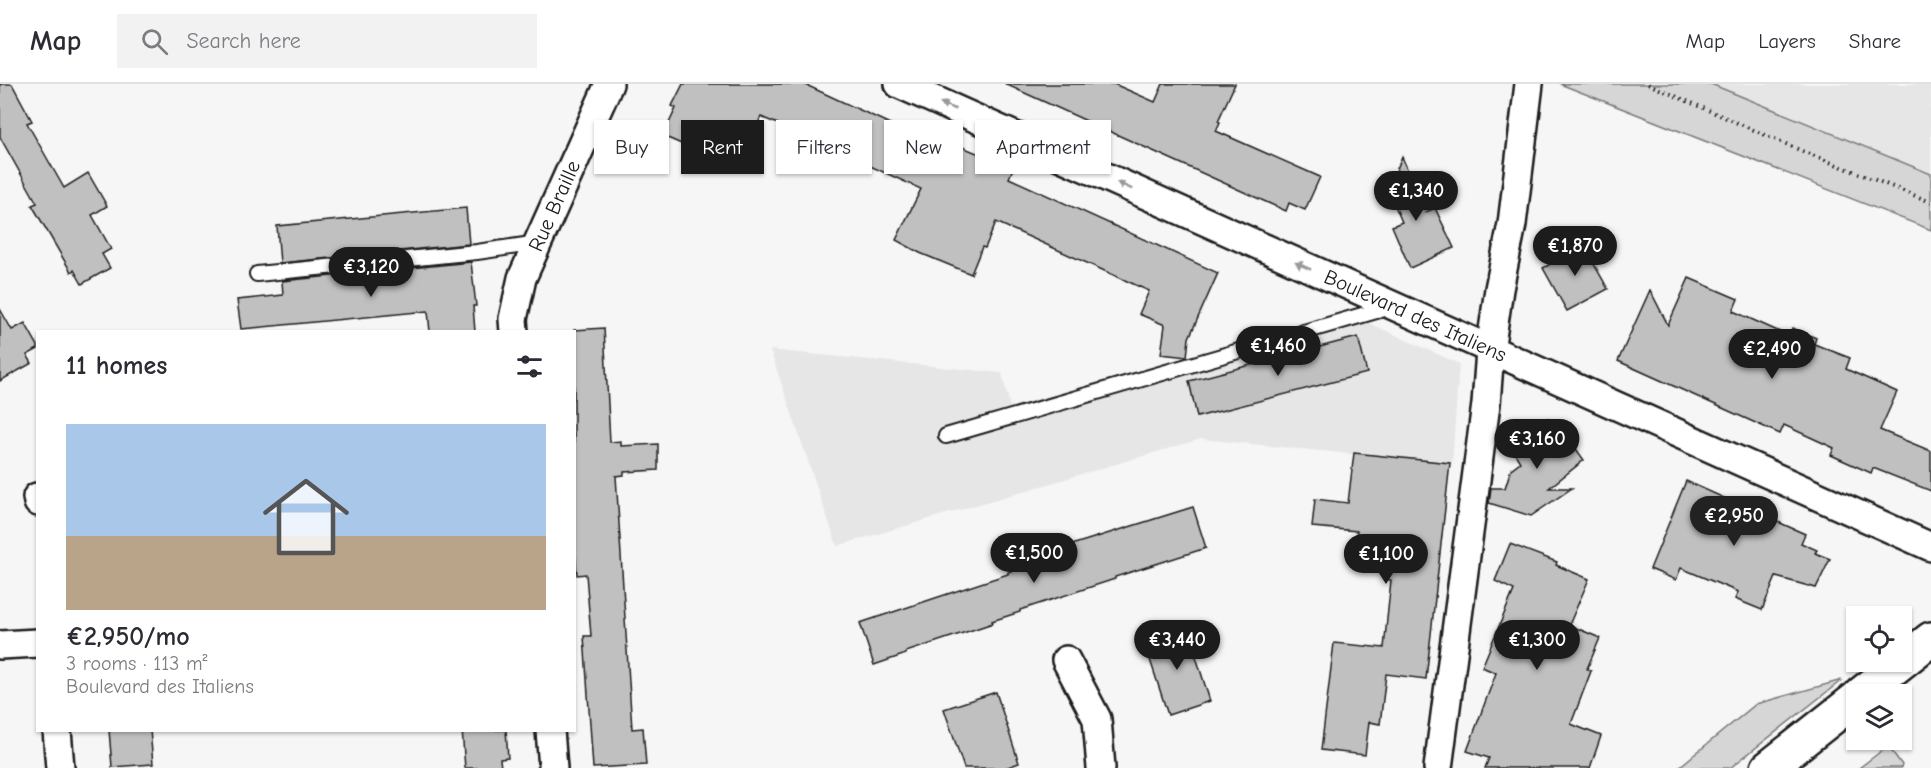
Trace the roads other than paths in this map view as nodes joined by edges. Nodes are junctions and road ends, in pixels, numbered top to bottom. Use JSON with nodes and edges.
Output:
{"nodes":[{"id":1,"x":609,"y":84,"type":"edge"},
{"id":2,"x":899,"y":84,"type":"edge"},
{"id":3,"x":1529,"y":84,"type":"edge"},
{"id":4,"x":538,"y":243,"type":"junction"},
{"id":5,"x":257,"y":274,"type":"dead end"},
{"id":6,"x":1392,"y":306,"type":"junction"},
{"id":7,"x":514,"y":330,"type":"edge"},
{"id":8,"x":1491,"y":351,"type":"junction"},
{"id":9,"x":946,"y":436,"type":"dead end"},
{"id":10,"x":1931,"y":547,"type":"edge"},
{"id":11,"x":1931,"y":639,"type":"edge"},
{"id":12,"x":36,"y":643,"type":"edge"},
{"id":13,"x":0,"y":645,"type":"edge"},
{"id":14,"x":1066,"y":660,"type":"dead end"},
{"id":15,"x":1874,"y":684,"type":"edge"},
{"id":16,"x":1846,"y":707,"type":"edge"},
{"id":17,"x":57,"y":732,"type":"edge"},
{"id":18,"x":550,"y":732,"type":"edge"},
{"id":19,"x":60,"y":768,"type":"edge"},
{"id":20,"x":553,"y":768,"type":"edge"},
{"id":21,"x":1101,"y":768,"type":"edge"},
{"id":22,"x":1438,"y":768,"type":"edge"},
{"id":23,"x":1768,"y":768,"type":"edge"}],
"edges":[{"from":1,"to":4,"type":"street","name":"Rue Braille"},
{"from":6,"to":2,"type":"street","name":"Boulevard des Italiens","one_way":true},
{"from":3,"to":8,"type":"street"},
{"from":4,"to":5,"type":"lane"},
{"from":4,"to":7,"type":"street","name":"Rue Braille"},
{"from":6,"to":8,"type":"street","name":"Boulevard des Italiens"},
{"from":6,"to":9,"type":"lane"},
{"from":8,"to":10,"type":"street","name":"Boulevard des Italiens"},
{"from":8,"to":22,"type":"street"},
{"from":11,"to":15,"type":"main road"},
{"from":12,"to":13,"type":"street"},
{"from":14,"to":21,"type":"street"},
{"from":16,"to":23,"type":"main road"},
{"from":17,"to":19,"type":"street"},
{"from":18,"to":20,"type":"street"}]}
